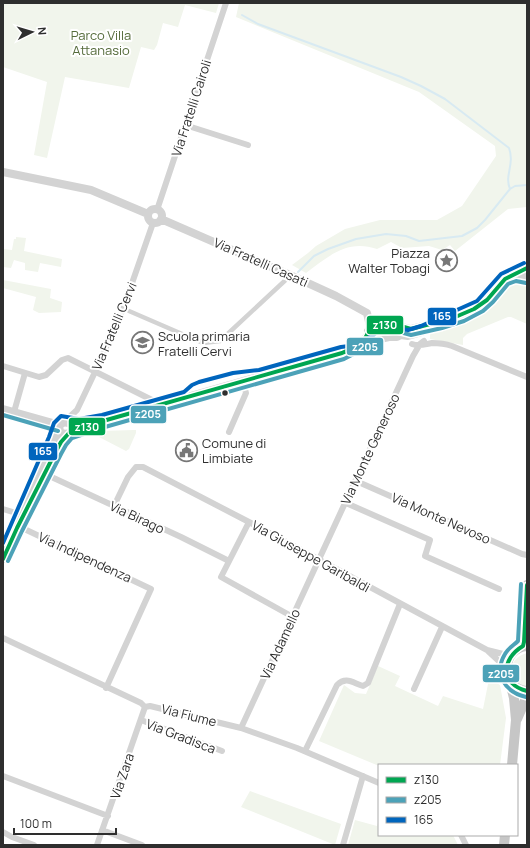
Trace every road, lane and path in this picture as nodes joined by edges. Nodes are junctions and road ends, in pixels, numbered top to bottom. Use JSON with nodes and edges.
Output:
{"nodes":[{"id":1,"x":228,"y":5,"type":"edge"},
{"id":2,"x":185,"y":125,"type":"junction"},
{"id":3,"x":248,"y":145,"type":"dead end"},
{"id":4,"x":3,"y":172,"type":"edge"},
{"id":5,"x":157,"y":210,"type":"junction"},
{"id":6,"x":148,"y":214,"type":"junction"},
{"id":7,"x":157,"y":221,"type":"junction"},
{"id":8,"x":527,"y":268,"type":"edge"},
{"id":9,"x":291,"y":276,"type":"junction"},
{"id":10,"x":509,"y":277,"type":"junction"},
{"id":11,"x":527,"y":278,"type":"edge"},
{"id":12,"x":360,"y":308,"type":"junction"},
{"id":13,"x":129,"y":311,"type":"dead end"},
{"id":14,"x":453,"y":318,"type":"junction"},
{"id":15,"x":379,"y":323,"type":"junction"},
{"id":16,"x":369,"y":328,"type":"junction"},
{"id":17,"x":422,"y":332,"type":"junction"},
{"id":18,"x":399,"y":333,"type":"junction"},
{"id":19,"x":378,"y":340,"type":"junction"},
{"id":20,"x":424,"y":341,"type":"junction"},
{"id":21,"x":431,"y":343,"type":"junction"},
{"id":22,"x":416,"y":345,"type":"junction"},
{"id":23,"x":342,"y":353,"type":"junction"},
{"id":24,"x":3,"y":366,"type":"edge"},
{"id":25,"x":95,"y":372,"type":"junction"},
{"id":26,"x":25,"y":373,"type":"junction"},
{"id":27,"x":260,"y":376,"type":"junction"},
{"id":28,"x":527,"y":377,"type":"edge"},
{"id":29,"x":243,"y":382,"type":"junction"},
{"id":30,"x":187,"y":397,"type":"junction"},
{"id":31,"x":160,"y":404,"type":"junction"},
{"id":32,"x":3,"y":408,"type":"edge"},
{"id":33,"x":14,"y":412,"type":"junction"},
{"id":34,"x":103,"y":421,"type":"junction"},
{"id":35,"x":63,"y":424,"type":"junction"},
{"id":36,"x":229,"y":432,"type":"dead end"},
{"id":37,"x":68,"y":433,"type":"junction"},
{"id":38,"x":45,"y":474,"type":"junction"},
{"id":39,"x":356,"y":481,"type":"junction"},
{"id":40,"x":346,"y":503,"type":"junction"},
{"id":41,"x":114,"y":506,"type":"junction"},
{"id":42,"x":3,"y":509,"type":"edge"},
{"id":43,"x":22,"y":515,"type":"junction"},
{"id":44,"x":249,"y":522,"type":"junction"},
{"id":45,"x":18,"y":527,"type":"junction"},
{"id":46,"x":527,"y":555,"type":"edge"},
{"id":47,"x":3,"y":559,"type":"edge"},
{"id":48,"x":319,"y":560,"type":"junction"},
{"id":49,"x":229,"y":561,"type":"junction"},
{"id":50,"x":527,"y":586,"type":"edge"},
{"id":51,"x":499,"y":589,"type":"dead end"},
{"id":52,"x":400,"y":604,"type":"junction"},
{"id":53,"x":293,"y":617,"type":"junction"},
{"id":54,"x":442,"y":627,"type":"junction"},
{"id":55,"x":3,"y":638,"type":"edge"},
{"id":56,"x":525,"y":646,"type":"edge"},
{"id":57,"x":487,"y":650,"type":"junction"},
{"id":58,"x":514,"y":652,"type":"junction"},
{"id":59,"x":506,"y":671,"type":"junction"},
{"id":60,"x":510,"y":682,"type":"junction"},
{"id":61,"x":106,"y":688,"type":"junction"},
{"id":62,"x":414,"y":689,"type":"dead end"},
{"id":63,"x":527,"y":691,"type":"edge"},
{"id":64,"x":527,"y":696,"type":"edge"},
{"id":65,"x":145,"y":707,"type":"junction"},
{"id":66,"x":141,"y":720,"type":"junction"},
{"id":67,"x":516,"y":720,"type":"junction"},
{"id":68,"x":241,"y":728,"type":"junction"},
{"id":69,"x":222,"y":751,"type":"dead end"},
{"id":70,"x":305,"y":751,"type":"junction"},
{"id":71,"x":512,"y":764,"type":"edge"},
{"id":72,"x":3,"y":776,"type":"edge"},
{"id":73,"x":363,"y":776,"type":"junction"},
{"id":74,"x":378,"y":783,"type":"edge"},
{"id":75,"x":108,"y":816,"type":"junction"},
{"id":76,"x":102,"y":830,"type":"junction"},
{"id":77,"x":3,"y":832,"type":"edge"},
{"id":78,"x":462,"y":836,"type":"edge"},
{"id":79,"x":34,"y":845,"type":"edge"},
{"id":80,"x":97,"y":845,"type":"edge"},
{"id":81,"x":142,"y":845,"type":"edge"},
{"id":82,"x":343,"y":845,"type":"edge"},
{"id":83,"x":466,"y":845,"type":"edge"}],
"edges":[{"from":1,"to":2,"type":"street","name":"Via Fratelli Cairoli"},
{"from":2,"to":3,"type":"street"},
{"from":2,"to":5,"type":"street","name":"Via Fratelli Cairoli"},
{"from":4,"to":6,"type":"street"},
{"from":5,"to":6,"type":"street"},
{"from":5,"to":7,"type":"street"},
{"from":6,"to":7,"type":"street"},
{"from":7,"to":9,"type":"street","name":"Via Fratelli Casati"},
{"from":7,"to":25,"type":"street","name":"Via Fratelli Cervi"},
{"from":8,"to":10,"type":"street"},
{"from":9,"to":12,"type":"street","name":"Via Fratelli Casati"},
{"from":9,"to":13,"type":"street"},
{"from":10,"to":11,"type":"street"},
{"from":10,"to":14,"type":"street"},
{"from":12,"to":15,"type":"street","name":"Via Fratelli Casati"},
{"from":12,"to":16,"type":"street"},
{"from":14,"to":17,"type":"street"},
{"from":14,"to":18,"type":"street"},
{"from":15,"to":16,"type":"street"},
{"from":15,"to":18,"type":"street"},
{"from":16,"to":19,"type":"street"},
{"from":16,"to":23,"type":"street"},
{"from":17,"to":18,"type":"street"},
{"from":17,"to":20,"type":"street"},
{"from":18,"to":19,"type":"street"},
{"from":18,"to":22,"type":"street"},
{"from":19,"to":23,"type":"street"},
{"from":20,"to":21,"type":"street"},
{"from":20,"to":22,"type":"street","name":"Via Monte Generoso"},
{"from":21,"to":22,"type":"street"},
{"from":21,"to":28,"type":"street"},
{"from":22,"to":39,"type":"street","name":"Via Monte Generoso"},
{"from":23,"to":27,"type":"street"},
{"from":24,"to":26,"type":"street"},
{"from":25,"to":26,"type":"street"},
{"from":25,"to":31,"type":"street"},
{"from":25,"to":35,"type":"street","name":"Via Fratelli Cervi"},
{"from":26,"to":33,"type":"street"},
{"from":27,"to":29,"type":"street"},
{"from":27,"to":30,"type":"street"},
{"from":29,"to":30,"type":"street"},
{"from":29,"to":36,"type":"street"},
{"from":30,"to":31,"type":"street"},
{"from":31,"to":34,"type":"street"},
{"from":32,"to":33,"type":"street"},
{"from":33,"to":35,"type":"street"},
{"from":34,"to":35,"type":"street"},
{"from":34,"to":37,"type":"street"},
{"from":35,"to":37,"type":"street"},
{"from":35,"to":43,"type":"street"},
{"from":37,"to":38,"type":"street"},
{"from":38,"to":41,"type":"street","name":"Via Birago"},
{"from":38,"to":45,"type":"street"},
{"from":39,"to":40,"type":"street","name":"Via Monte Generoso"},
{"from":39,"to":46,"type":"street","name":"Via Monte Nevoso"},
{"from":40,"to":48,"type":"street","name":"Via Monte Generoso"},
{"from":40,"to":51,"type":"street"},
{"from":41,"to":44,"type":"street","name":"Via Giuseppe Garibaldi"},
{"from":41,"to":49,"type":"street","name":"Via Birago"},
{"from":42,"to":43,"type":"street"},
{"from":43,"to":45,"type":"street"},
{"from":44,"to":48,"type":"street","name":"Via Giuseppe Garibaldi"},
{"from":44,"to":49,"type":"street"},
{"from":45,"to":47,"type":"street"},
{"from":45,"to":61,"type":"street","name":"Via Indipendenza"},
{"from":48,"to":52,"type":"street","name":"Via Giuseppe Garibaldi"},
{"from":48,"to":53,"type":"street","name":"Via Adamello"},
{"from":49,"to":53,"type":"street"},
{"from":50,"to":56,"type":"main road"},
{"from":52,"to":54,"type":"street","name":"Via Giuseppe Garibaldi"},
{"from":52,"to":70,"type":"street"},
{"from":53,"to":68,"type":"street","name":"Via Adamello"},
{"from":54,"to":57,"type":"street","name":"Via Giuseppe Garibaldi"},
{"from":54,"to":62,"type":"street"},
{"from":55,"to":61,"type":"street","name":"Via Fiume"},
{"from":56,"to":58,"type":"main road"},
{"from":57,"to":58,"type":"street","name":"Via Giuseppe Garibaldi"},
{"from":57,"to":59,"type":"street","name":"Via Giuseppe Garibaldi"},
{"from":58,"to":59,"type":"main road"},
{"from":59,"to":60,"type":"main road"},
{"from":60,"to":63,"type":"main road"},
{"from":60,"to":67,"type":"main road"},
{"from":61,"to":65,"type":"street","name":"Via Fiume"},
{"from":64,"to":67,"type":"main road"},
{"from":65,"to":66,"type":"street","name":"Via Zara"},
{"from":65,"to":68,"type":"street","name":"Via Fiume"},
{"from":66,"to":69,"type":"street","name":"Via Gradisca"},
{"from":66,"to":75,"type":"street","name":"Via Zara"},
{"from":67,"to":71,"type":"main road"},
{"from":68,"to":70,"type":"street","name":"Via Fiume"},
{"from":70,"to":73,"type":"street","name":"Via Fiume"},
{"from":72,"to":75,"type":"street"},
{"from":73,"to":74,"type":"street","name":"Via Fiume"},
{"from":73,"to":82,"type":"street"},
{"from":75,"to":76,"type":"street","name":"Via Zara"},
{"from":76,"to":80,"type":"street","name":"Via Zara"},
{"from":76,"to":81,"type":"street"},
{"from":77,"to":79,"type":"street"},
{"from":78,"to":83,"type":"street"}]}
